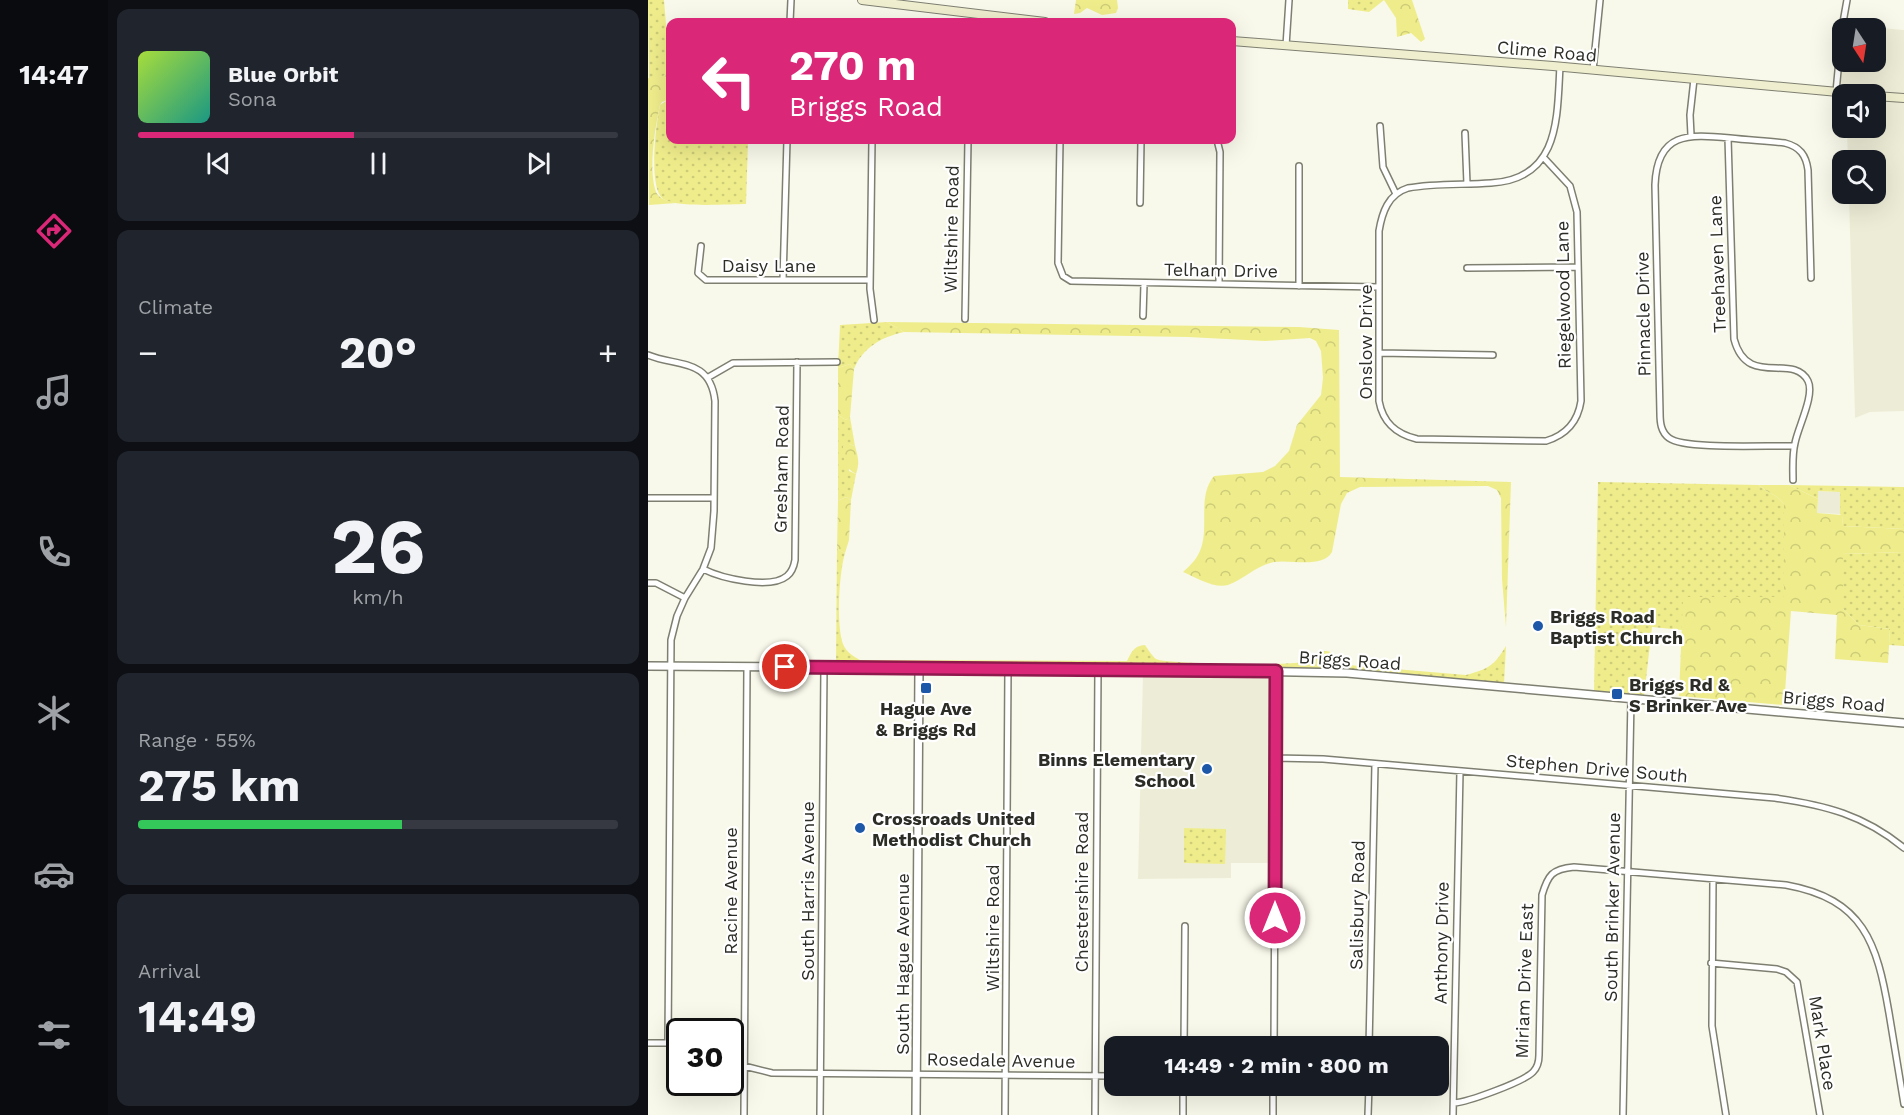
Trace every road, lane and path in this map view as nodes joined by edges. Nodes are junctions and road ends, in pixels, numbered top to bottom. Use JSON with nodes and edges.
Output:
{"nodes":[{"id":1,"x":791,"y":0,"type":"edge"},
{"id":2,"x":862,"y":0,"type":"edge"},
{"id":3,"x":1289,"y":0,"type":"edge"},
{"id":4,"x":1600,"y":0,"type":"edge"},
{"id":5,"x":1847,"y":0,"type":"edge"},
{"id":6,"x":874,"y":1,"type":"edge"},
{"id":7,"x":790,"y":18,"type":"edge"},
{"id":8,"x":971,"y":18,"type":"edge"},
{"id":9,"x":1236,"y":41,"type":"edge"},
{"id":10,"x":1286,"y":46,"type":"junction"},
{"id":11,"x":1560,"y":66,"type":"junction"},
{"id":12,"x":1593,"y":69,"type":"junction"},
{"id":13,"x":1694,"y":79,"type":"junction"},
{"id":14,"x":1837,"y":84,"type":"edge"},
{"id":15,"x":1832,"y":92,"type":"edge"},
{"id":16,"x":1886,"y":97,"type":"edge"},
{"id":17,"x":1904,"y":98,"type":"edge"},
{"id":18,"x":1380,"y":126,"type":"dead end"},
{"id":19,"x":1465,"y":133,"type":"dead end"},
{"id":20,"x":1691,"y":135,"type":"junction"},
{"id":21,"x":1728,"y":138,"type":"junction"},
{"id":22,"x":787,"y":144,"type":"edge"},
{"id":23,"x":872,"y":144,"type":"edge"},
{"id":24,"x":968,"y":144,"type":"edge"},
{"id":25,"x":1060,"y":144,"type":"edge"},
{"id":26,"x":1141,"y":144,"type":"edge"},
{"id":27,"x":1218,"y":144,"type":"edge"},
{"id":28,"x":1544,"y":158,"type":"junction"},
{"id":29,"x":1299,"y":166,"type":"dead end"},
{"id":30,"x":1467,"y":184,"type":"junction"},
{"id":31,"x":1396,"y":194,"type":"junction"},
{"id":32,"x":1140,"y":203,"type":"dead end"},
{"id":33,"x":701,"y":246,"type":"dead end"},
{"id":34,"x":1577,"y":267,"type":"junction"},
{"id":35,"x":1467,"y":268,"type":"dead end"},
{"id":36,"x":1811,"y":278,"type":"dead end"},
{"id":37,"x":783,"y":280,"type":"junction"},
{"id":38,"x":870,"y":280,"type":"junction"},
{"id":39,"x":1144,"y":284,"type":"junction"},
{"id":40,"x":1219,"y":284,"type":"junction"},
{"id":41,"x":1299,"y":286,"type":"junction"},
{"id":42,"x":1379,"y":287,"type":"junction"},
{"id":43,"x":1143,"y":316,"type":"dead end"},
{"id":44,"x":965,"y":319,"type":"dead end"},
{"id":45,"x":874,"y":320,"type":"dead end"},
{"id":46,"x":1379,"y":353,"type":"junction"},
{"id":47,"x":648,"y":355,"type":"edge"},
{"id":48,"x":1493,"y":355,"type":"dead end"},
{"id":49,"x":797,"y":362,"type":"junction"},
{"id":50,"x":837,"y":362,"type":"dead end"},
{"id":51,"x":706,"y":378,"type":"junction"},
{"id":52,"x":1560,"y":435,"type":"joint"},
{"id":53,"x":1794,"y":446,"type":"junction"},
{"id":54,"x":1792,"y":480,"type":"dead end"},
{"id":55,"x":648,"y":498,"type":"edge"},
{"id":56,"x":714,"y":498,"type":"junction"},
{"id":57,"x":703,"y":569,"type":"junction"},
{"id":58,"x":648,"y":582,"type":"edge"},
{"id":59,"x":685,"y":598,"type":"junction"},
{"id":60,"x":648,"y":666,"type":"edge"},
{"id":61,"x":670,"y":666,"type":"junction"},
{"id":62,"x":747,"y":667,"type":"junction"},
{"id":63,"x":824,"y":668,"type":"junction"},
{"id":64,"x":919,"y":668,"type":"junction"},
{"id":65,"x":1008,"y":669,"type":"junction"},
{"id":66,"x":1098,"y":669,"type":"junction"},
{"id":67,"x":1276,"y":671,"type":"junction"},
{"id":68,"x":1631,"y":699,"type":"junction"},
{"id":69,"x":1904,"y":723,"type":"edge"},
{"id":70,"x":1275,"y":758,"type":"junction"},
{"id":71,"x":1375,"y":764,"type":"junction"},
{"id":72,"x":1460,"y":771,"type":"junction"},
{"id":73,"x":1630,"y":786,"type":"junction"},
{"id":74,"x":1904,"y":848,"type":"edge"},
{"id":75,"x":1628,"y":871,"type":"junction"},
{"id":76,"x":1713,"y":879,"type":"junction"},
{"id":77,"x":1185,"y":926,"type":"dead end"},
{"id":78,"x":1711,"y":963,"type":"junction"},
{"id":79,"x":668,"y":1018,"type":"edge"},
{"id":80,"x":1184,"y":1036,"type":"edge"},
{"id":81,"x":1274,"y":1036,"type":"edge"},
{"id":82,"x":1369,"y":1036,"type":"edge"},
{"id":83,"x":648,"y":1042,"type":"edge"},
{"id":84,"x":666,"y":1042,"type":"edge"},
{"id":85,"x":744,"y":1058,"type":"edge"},
{"id":86,"x":744,"y":1066,"type":"edge"},
{"id":87,"x":821,"y":1073,"type":"junction"},
{"id":88,"x":916,"y":1074,"type":"junction"},
{"id":89,"x":1005,"y":1075,"type":"junction"},
{"id":90,"x":1094,"y":1076,"type":"junction"},
{"id":91,"x":1104,"y":1076,"type":"edge"},
{"id":92,"x":744,"y":1096,"type":"edge"},
{"id":93,"x":1183,"y":1096,"type":"edge"},
{"id":94,"x":1274,"y":1096,"type":"edge"},
{"id":95,"x":1369,"y":1096,"type":"edge"},
{"id":96,"x":1454,"y":1103,"type":"junction"},
{"id":97,"x":1904,"y":1104,"type":"edge"},
{"id":98,"x":744,"y":1115,"type":"edge"},
{"id":99,"x":820,"y":1115,"type":"edge"},
{"id":100,"x":916,"y":1115,"type":"edge"},
{"id":101,"x":1005,"y":1115,"type":"edge"},
{"id":102,"x":1095,"y":1115,"type":"edge"},
{"id":103,"x":1183,"y":1115,"type":"edge"},
{"id":104,"x":1273,"y":1115,"type":"edge"},
{"id":105,"x":1368,"y":1115,"type":"edge"},
{"id":106,"x":1454,"y":1115,"type":"edge"},
{"id":107,"x":1623,"y":1115,"type":"edge"},
{"id":108,"x":1726,"y":1115,"type":"edge"},
{"id":109,"x":1820,"y":1115,"type":"edge"}],
"edges":[{"from":1,"to":7,"type":"street"},
{"from":2,"to":6,"type":"main road"},
{"from":3,"to":10,"type":"street"},
{"from":4,"to":12,"type":"street"},
{"from":5,"to":14,"type":"street"},
{"from":6,"to":8,"type":"main road"},
{"from":9,"to":10,"type":"main road","name":"Clime Road"},
{"from":10,"to":11,"type":"main road","name":"Clime Road"},
{"from":11,"to":12,"type":"main road","name":"Clime Road"},
{"from":11,"to":28,"type":"street"},
{"from":12,"to":13,"type":"main road","name":"Clime Road"},
{"from":13,"to":15,"type":"main road","name":"Clime Road"},
{"from":13,"to":20,"type":"street"},
{"from":16,"to":17,"type":"main road"},
{"from":18,"to":31,"type":"street"},
{"from":19,"to":30,"type":"street"},
{"from":20,"to":21,"type":"street"},
{"from":20,"to":53,"type":"street","name":"Pinnacle Drive"},
{"from":21,"to":36,"type":"street"},
{"from":21,"to":53,"type":"street","name":"Treehaven Lane"},
{"from":22,"to":37,"type":"street"},
{"from":23,"to":38,"type":"street"},
{"from":24,"to":44,"type":"street","name":"Wiltshire Road"},
{"from":25,"to":39,"type":"street","name":"Telham Drive"},
{"from":26,"to":32,"type":"street"},
{"from":27,"to":40,"type":"street"},
{"from":28,"to":30,"type":"street"},
{"from":28,"to":34,"type":"street","name":"Riegelwood Lane"},
{"from":29,"to":41,"type":"street"},
{"from":30,"to":31,"type":"street"},
{"from":31,"to":42,"type":"street","name":"Onslow Drive"},
{"from":33,"to":37,"type":"street","name":"Daisy Lane"},
{"from":34,"to":35,"type":"street"},
{"from":34,"to":52,"type":"street","name":"Riegelwood Lane"},
{"from":37,"to":38,"type":"street","name":"Daisy Lane"},
{"from":38,"to":45,"type":"street"},
{"from":39,"to":40,"type":"street","name":"Telham Drive"},
{"from":39,"to":43,"type":"street"},
{"from":40,"to":41,"type":"street","name":"Telham Drive"},
{"from":41,"to":42,"type":"street","name":"Telham Drive"},
{"from":42,"to":46,"type":"street","name":"Onslow Drive"},
{"from":46,"to":48,"type":"street"},
{"from":46,"to":52,"type":"street","name":"Onslow Drive"},
{"from":47,"to":51,"type":"street"},
{"from":49,"to":50,"type":"street"},
{"from":49,"to":51,"type":"street"},
{"from":49,"to":57,"type":"street","name":"Gresham Road"},
{"from":51,"to":56,"type":"street"},
{"from":53,"to":54,"type":"street","name":"Treehaven Lane"},
{"from":55,"to":56,"type":"street"},
{"from":56,"to":57,"type":"street"},
{"from":57,"to":59,"type":"street"},
{"from":58,"to":59,"type":"street"},
{"from":59,"to":61,"type":"street"},
{"from":60,"to":61,"type":"street","name":"Briggs Road"},
{"from":61,"to":62,"type":"street","name":"Briggs Road"},
{"from":61,"to":79,"type":"street"},
{"from":62,"to":63,"type":"street","name":"Briggs Road"},
{"from":62,"to":85,"type":"street","name":"Racine Avenue"},
{"from":63,"to":64,"type":"street","name":"Briggs Road"},
{"from":63,"to":87,"type":"street","name":"South Harris Avenue"},
{"from":64,"to":65,"type":"street","name":"Briggs Road"},
{"from":64,"to":88,"type":"street","name":"South Hague Avenue"},
{"from":65,"to":66,"type":"street","name":"Briggs Road"},
{"from":65,"to":89,"type":"street","name":"Wiltshire Road"},
{"from":66,"to":67,"type":"street","name":"Briggs Road"},
{"from":66,"to":90,"type":"street","name":"Chestershire Road"},
{"from":67,"to":68,"type":"street","name":"Briggs Road"},
{"from":67,"to":70,"type":"street"},
{"from":68,"to":69,"type":"street","name":"Briggs Road"},
{"from":68,"to":73,"type":"street","name":"South Brinker Avenue"},
{"from":70,"to":71,"type":"street","name":"Stephen Drive South"},
{"from":70,"to":81,"type":"street"},
{"from":71,"to":72,"type":"street","name":"Stephen Drive South"},
{"from":71,"to":82,"type":"street","name":"Salisbury Road"},
{"from":72,"to":73,"type":"street","name":"Stephen Drive South"},
{"from":72,"to":96,"type":"street","name":"Anthony Drive"},
{"from":73,"to":74,"type":"street","name":"Stephen Drive South"},
{"from":73,"to":75,"type":"street","name":"South Brinker Avenue"},
{"from":75,"to":76,"type":"street"},
{"from":75,"to":96,"type":"street","name":"Miriam Drive East"},
{"from":75,"to":107,"type":"street","name":"South Brinker Avenue"},
{"from":76,"to":78,"type":"street"},
{"from":76,"to":97,"type":"street"},
{"from":77,"to":80,"type":"street"},
{"from":78,"to":108,"type":"street"},
{"from":78,"to":109,"type":"street","name":"Mark Place"},
{"from":83,"to":84,"type":"street"},
{"from":86,"to":87,"type":"street","name":"Rosedale Avenue"},
{"from":87,"to":88,"type":"street","name":"Rosedale Avenue"},
{"from":87,"to":99,"type":"street","name":"South Harris Avenue"},
{"from":88,"to":89,"type":"street","name":"Rosedale Avenue"},
{"from":88,"to":100,"type":"street","name":"South Hague Avenue"},
{"from":89,"to":90,"type":"street","name":"Rosedale Avenue"},
{"from":89,"to":101,"type":"street","name":"Wiltshire Road"},
{"from":90,"to":91,"type":"street","name":"Rosedale Avenue"},
{"from":90,"to":102,"type":"street","name":"Chestershire Road"},
{"from":92,"to":98,"type":"street","name":"Racine Avenue"},
{"from":93,"to":103,"type":"street"},
{"from":94,"to":104,"type":"street"},
{"from":95,"to":105,"type":"street"},
{"from":96,"to":106,"type":"street","name":"Anthony Drive"}]}
